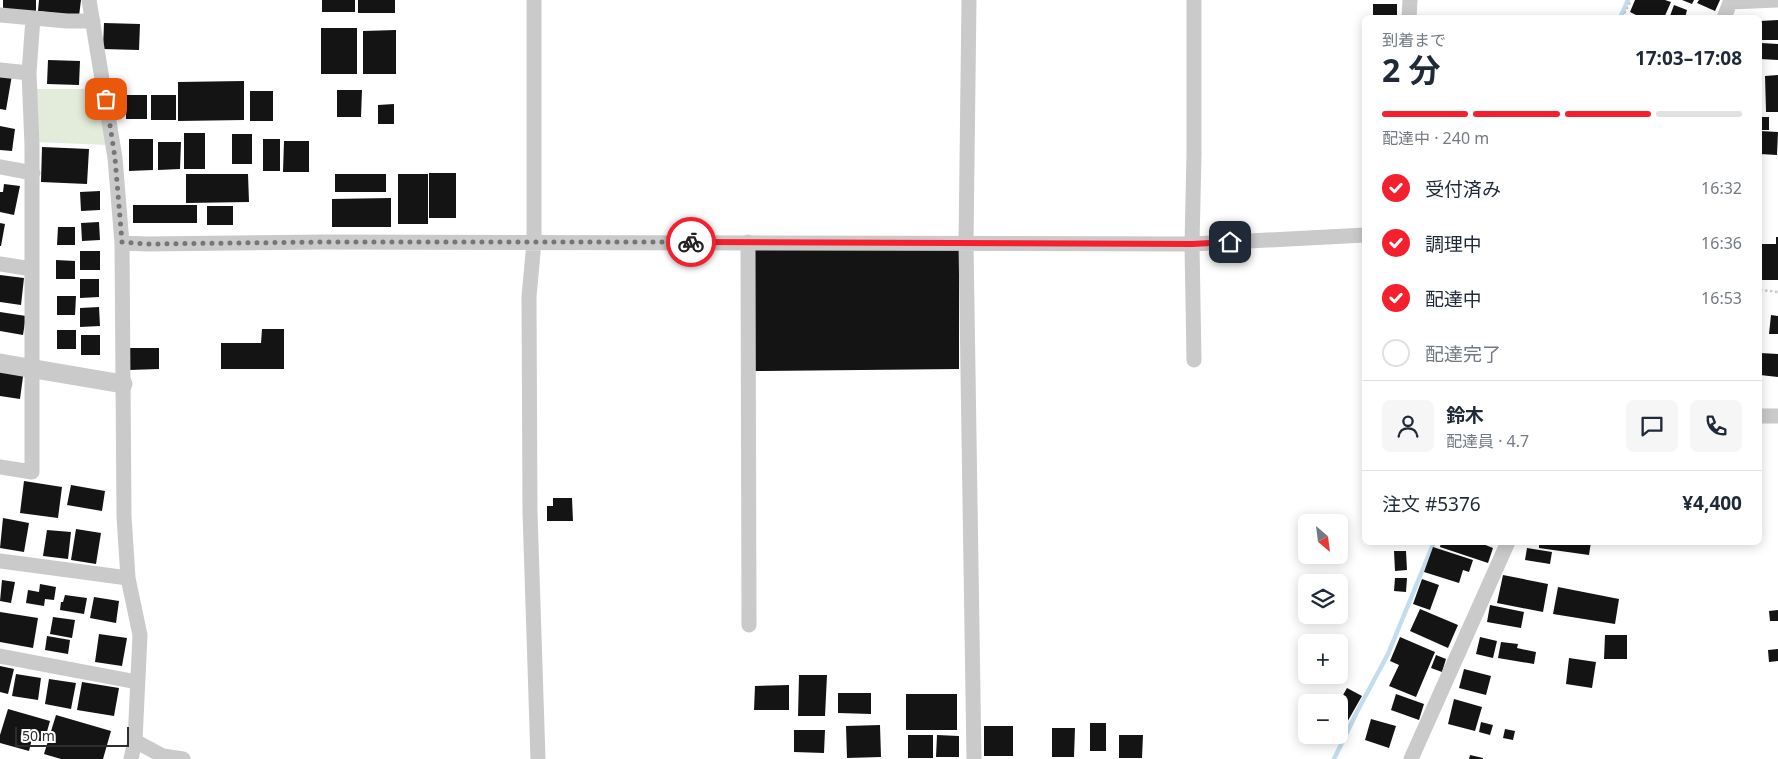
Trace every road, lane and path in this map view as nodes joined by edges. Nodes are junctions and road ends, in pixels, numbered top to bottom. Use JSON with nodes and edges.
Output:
{"nodes":[{"id":1,"x":89,"y":0,"type":"edge"},
{"id":2,"x":534,"y":0,"type":"edge"},
{"id":3,"x":968,"y":0,"type":"edge"},
{"id":4,"x":1194,"y":0,"type":"edge"},
{"id":5,"x":1410,"y":0,"type":"edge"},
{"id":6,"x":1631,"y":0,"type":"edge"},
{"id":7,"x":1778,"y":0,"type":"edge"},
{"id":8,"x":1731,"y":1,"type":"edge"},
{"id":9,"x":0,"y":15,"type":"edge"},
{"id":10,"x":1410,"y":15,"type":"edge"},
{"id":11,"x":1624,"y":15,"type":"edge"},
{"id":12,"x":1725,"y":15,"type":"edge"},
{"id":13,"x":33,"y":18,"type":"junction"},
{"id":14,"x":93,"y":21,"type":"junction"},
{"id":15,"x":0,"y":70,"type":"edge"},
{"id":16,"x":30,"y":73,"type":"junction"},
{"id":17,"x":0,"y":167,"type":"edge"},
{"id":18,"x":32,"y":173,"type":"junction"},
{"id":19,"x":1362,"y":235,"type":"edge"},
{"id":20,"x":122,"y":242,"type":"junction"},
{"id":21,"x":534,"y":242,"type":"junction"},
{"id":22,"x":748,"y":242,"type":"junction"},
{"id":23,"x":966,"y":243,"type":"junction"},
{"id":24,"x":1192,"y":244,"type":"junction"},
{"id":25,"x":0,"y":264,"type":"edge"},
{"id":26,"x":32,"y":269,"type":"junction"},
{"id":27,"x":1762,"y":290,"type":"edge"},
{"id":28,"x":1778,"y":292,"type":"edge"},
{"id":29,"x":1194,"y":360,"type":"dead end"},
{"id":30,"x":0,"y":363,"type":"edge"},
{"id":31,"x":32,"y":368,"type":"junction"},
{"id":32,"x":123,"y":384,"type":"junction"},
{"id":33,"x":1762,"y":416,"type":"edge"},
{"id":34,"x":1778,"y":416,"type":"edge"},
{"id":35,"x":0,"y":467,"type":"edge"},
{"id":36,"x":1507,"y":545,"type":"edge"},
{"id":37,"x":0,"y":561,"type":"edge"},
{"id":38,"x":128,"y":578,"type":"junction"},
{"id":39,"x":749,"y":625,"type":"dead end"},
{"id":40,"x":0,"y":656,"type":"edge"},
{"id":41,"x":137,"y":682,"type":"junction"},
{"id":42,"x":135,"y":741,"type":"junction"},
{"id":43,"x":131,"y":759,"type":"edge"},
{"id":44,"x":183,"y":759,"type":"edge"},
{"id":45,"x":538,"y":759,"type":"edge"},
{"id":46,"x":974,"y":759,"type":"edge"},
{"id":47,"x":1410,"y":759,"type":"edge"}],
"edges":[{"from":1,"to":14,"type":"street"},
{"from":2,"to":21,"type":"street"},
{"from":3,"to":23,"type":"street"},
{"from":4,"to":24,"type":"street"},
{"from":5,"to":10,"type":"street"},
{"from":6,"to":11,"type":"path"},
{"from":7,"to":8,"type":"street"},
{"from":8,"to":12,"type":"street"},
{"from":9,"to":13,"type":"street"},
{"from":13,"to":14,"type":"street"},
{"from":13,"to":16,"type":"street"},
{"from":14,"to":20,"type":"street"},
{"from":15,"to":16,"type":"street"},
{"from":16,"to":18,"type":"street"},
{"from":17,"to":18,"type":"street"},
{"from":18,"to":26,"type":"street"},
{"from":19,"to":24,"type":"street"},
{"from":20,"to":21,"type":"street"},
{"from":20,"to":32,"type":"street"},
{"from":21,"to":22,"type":"street"},
{"from":21,"to":45,"type":"street"},
{"from":22,"to":23,"type":"street"},
{"from":22,"to":39,"type":"street"},
{"from":23,"to":24,"type":"street"},
{"from":23,"to":46,"type":"street"},
{"from":24,"to":29,"type":"street"},
{"from":25,"to":26,"type":"street"},
{"from":26,"to":31,"type":"street"},
{"from":27,"to":28,"type":"path"},
{"from":30,"to":31,"type":"street"},
{"from":31,"to":32,"type":"street"},
{"from":31,"to":35,"type":"street"},
{"from":32,"to":38,"type":"street"},
{"from":33,"to":34,"type":"street"},
{"from":36,"to":47,"type":"street"},
{"from":37,"to":38,"type":"street"},
{"from":38,"to":41,"type":"street"},
{"from":40,"to":41,"type":"street"},
{"from":41,"to":42,"type":"street"},
{"from":42,"to":43,"type":"street"},
{"from":42,"to":44,"type":"street"}]}
